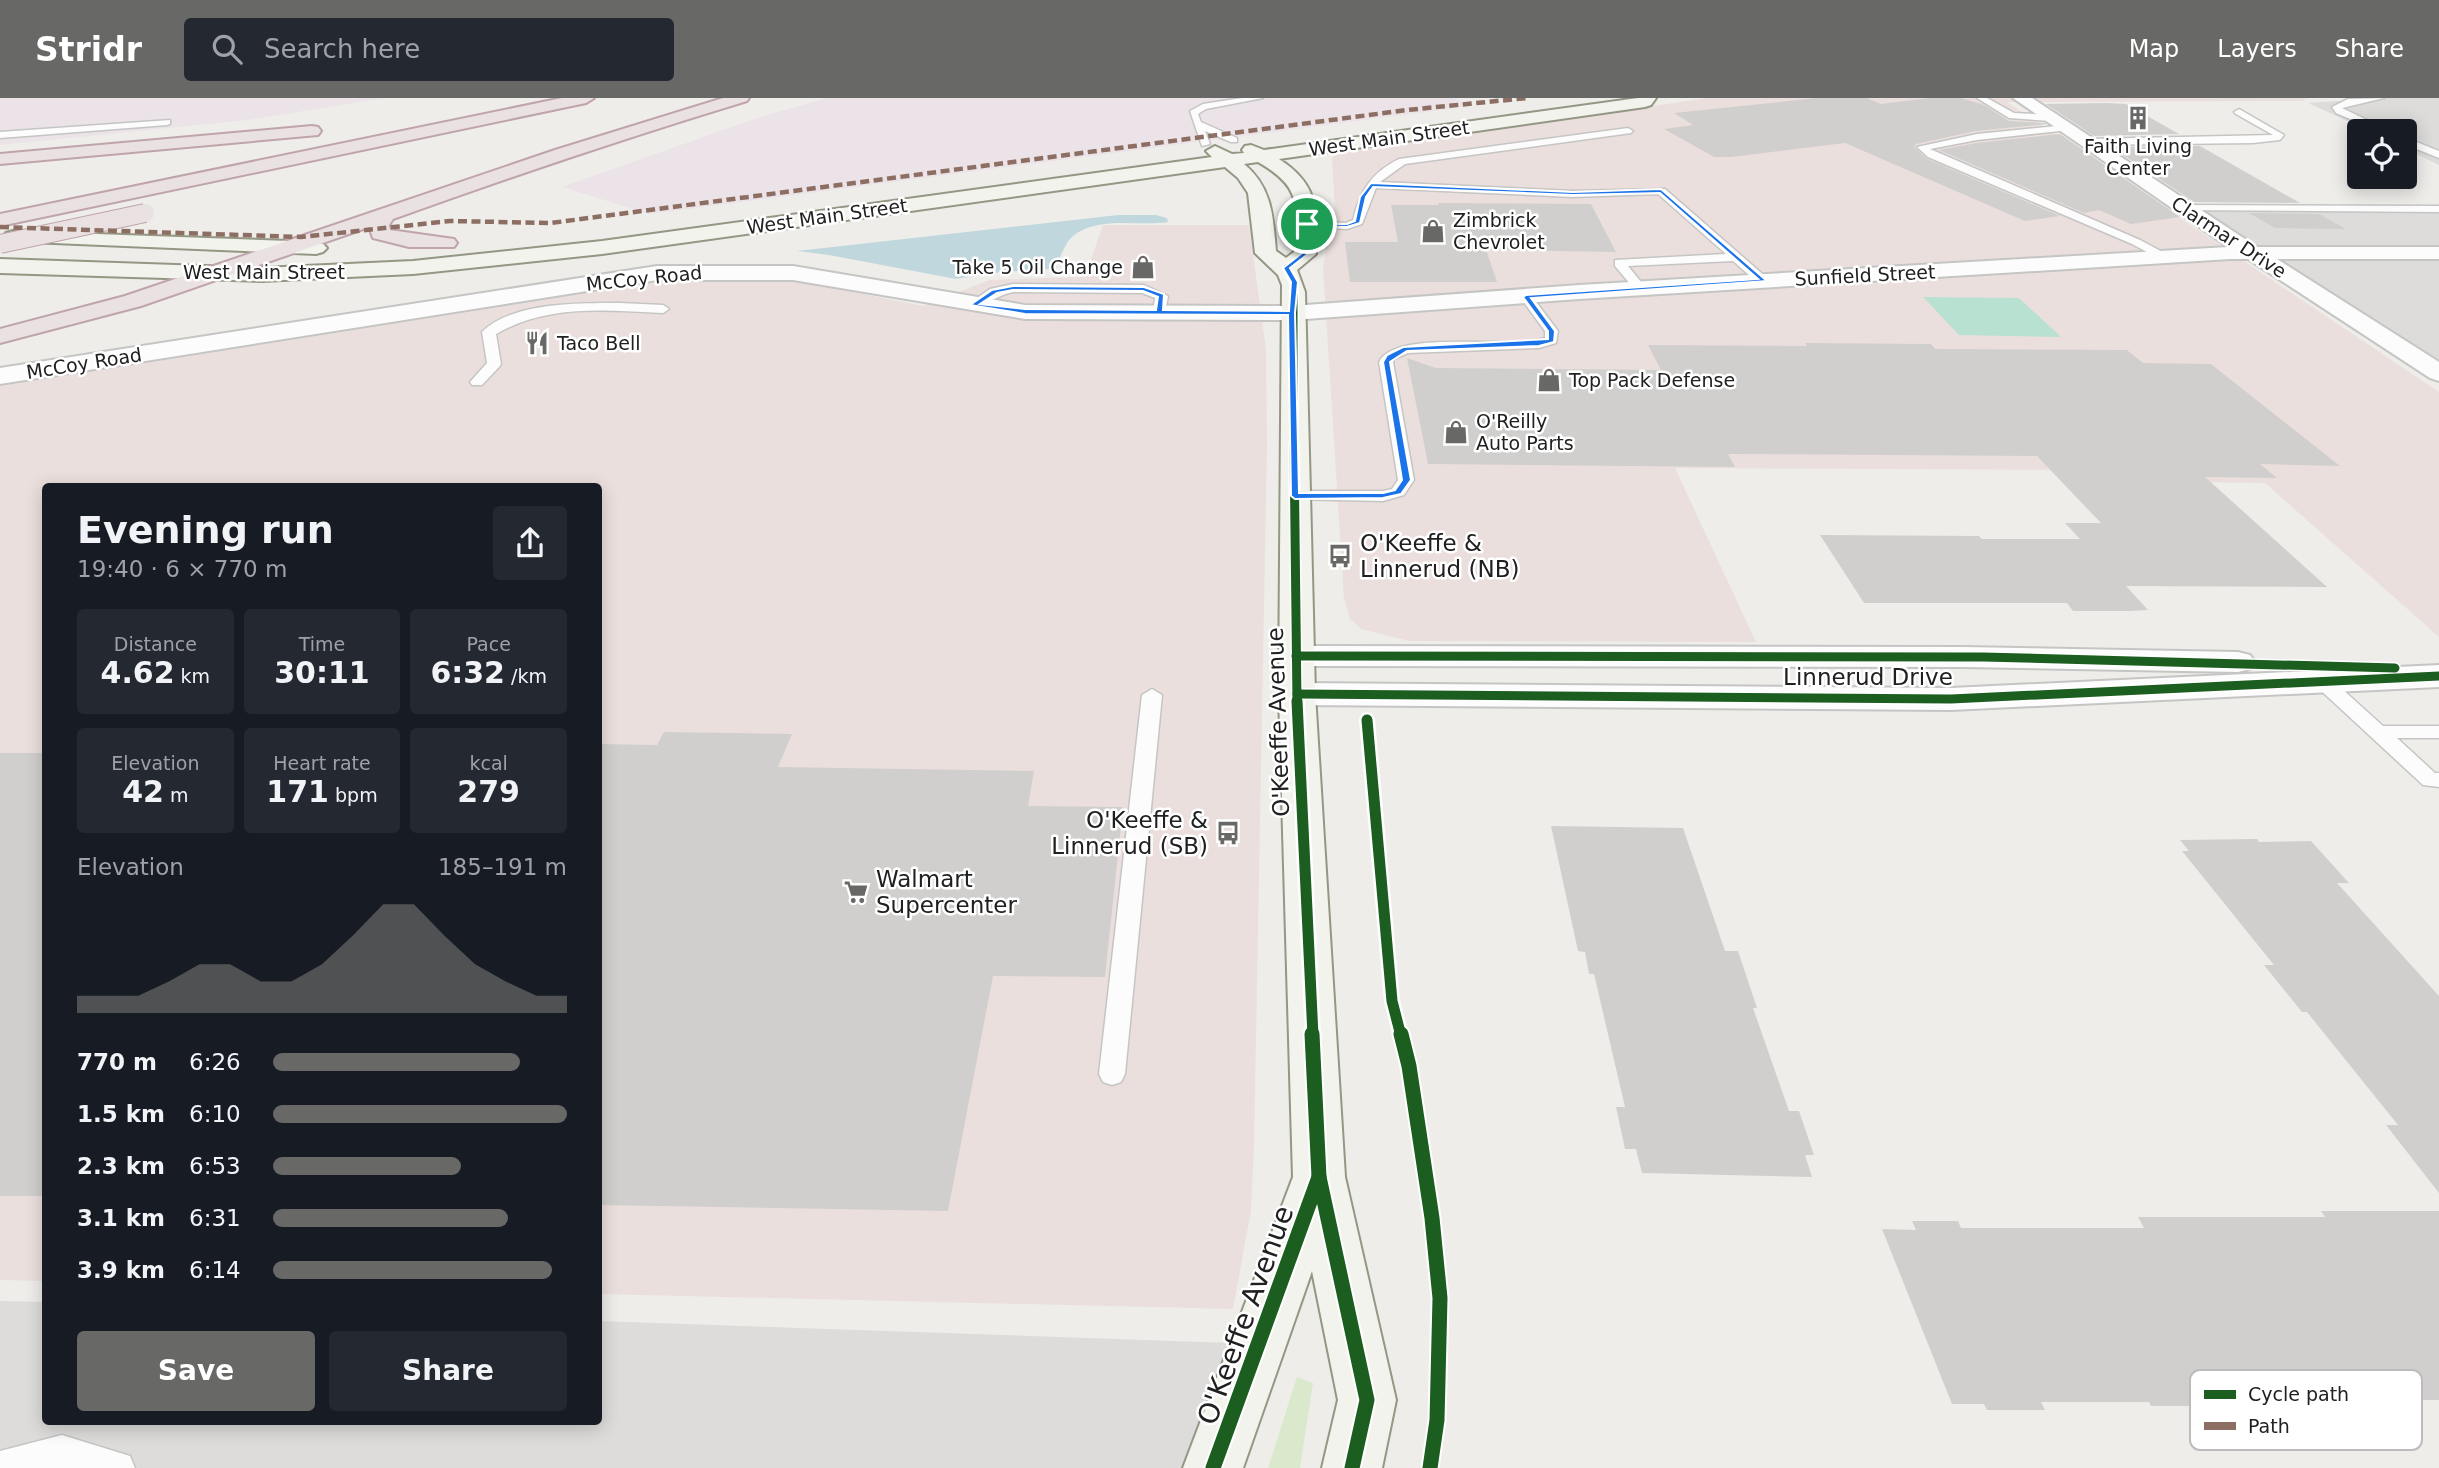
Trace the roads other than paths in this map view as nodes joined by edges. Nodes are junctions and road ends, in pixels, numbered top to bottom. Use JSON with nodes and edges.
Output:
{"nodes":[{"id":1,"x":553,"y":98,"type":"edge"},
{"id":2,"x":586,"y":98,"type":"edge"},
{"id":3,"x":741,"y":98,"type":"edge"},
{"id":4,"x":1259,"y":98,"type":"edge"},
{"id":5,"x":1580,"y":98,"type":"edge"},
{"id":6,"x":1648,"y":98,"type":"edge"},
{"id":7,"x":1981,"y":98,"type":"edge"},
{"id":8,"x":2021,"y":98,"type":"edge"},
{"id":9,"x":2380,"y":98,"type":"edge"},
{"id":10,"x":2239,"y":112,"type":"dead end"},
{"id":11,"x":2359,"y":119,"type":"edge"},
{"id":12,"x":167,"y":122,"type":"dead end"},
{"id":13,"x":379,"y":123,"type":"dead end"},
{"id":14,"x":2059,"y":123,"type":"junction"},
{"id":15,"x":1197,"y":124,"type":"junction"},
{"id":16,"x":327,"y":129,"type":"dead end"},
{"id":17,"x":1628,"y":131,"type":"dead end"},
{"id":18,"x":0,"y":135,"type":"edge"},
{"id":19,"x":2087,"y":142,"type":"junction"},
{"id":20,"x":1343,"y":145,"type":"junction"},
{"id":21,"x":2417,"y":145,"type":"edge"},
{"id":22,"x":1248,"y":148,"type":"junction"},
{"id":23,"x":1216,"y":152,"type":"junction"},
{"id":24,"x":2439,"y":153,"type":"edge"},
{"id":25,"x":0,"y":159,"type":"edge"},
{"id":26,"x":1321,"y":170,"type":"dead end"},
{"id":27,"x":1255,"y":183,"type":"junction"},
{"id":28,"x":1371,"y":185,"type":"junction"},
{"id":29,"x":2184,"y":208,"type":"junction"},
{"id":30,"x":2439,"y":209,"type":"edge"},
{"id":31,"x":152,"y":211,"type":"dead end"},
{"id":32,"x":385,"y":216,"type":"junction"},
{"id":33,"x":7,"y":218,"type":"edge"},
{"id":34,"x":1300,"y":218,"type":"junction"},
{"id":35,"x":0,"y":237,"type":"edge"},
{"id":36,"x":671,"y":237,"type":"junction"},
{"id":37,"x":447,"y":243,"type":"junction"},
{"id":38,"x":0,"y":244,"type":"edge"},
{"id":39,"x":292,"y":247,"type":"junction"},
{"id":40,"x":2251,"y":253,"type":"junction"},
{"id":41,"x":2439,"y":253,"type":"edge"},
{"id":42,"x":1736,"y":257,"type":"junction"},
{"id":43,"x":2164,"y":257,"type":"junction"},
{"id":44,"x":0,"y":266,"type":"edge"},
{"id":45,"x":1287,"y":268,"type":"junction"},
{"id":46,"x":214,"y":274,"type":"junction"},
{"id":47,"x":293,"y":274,"type":"junction"},
{"id":48,"x":1763,"y":281,"type":"junction"},
{"id":49,"x":1640,"y":288,"type":"junction"},
{"id":50,"x":1526,"y":297,"type":"junction"},
{"id":51,"x":663,"y":309,"type":"dead end"},
{"id":52,"x":1292,"y":313,"type":"junction"},
{"id":53,"x":0,"y":335,"type":"edge"},
{"id":54,"x":0,"y":343,"type":"edge"},
{"id":55,"x":2439,"y":373,"type":"edge"},
{"id":56,"x":0,"y":376,"type":"edge"},
{"id":57,"x":477,"y":382,"type":"dead end"},
{"id":58,"x":1295,"y":496,"type":"junction"},
{"id":59,"x":2439,"y":670,"type":"edge"},
{"id":60,"x":1296,"y":675,"type":"junction"},
{"id":61,"x":2439,"y":676,"type":"edge"},
{"id":62,"x":2323,"y":682,"type":"junction"},
{"id":63,"x":1152,"y":695,"type":"dead end"},
{"id":64,"x":2378,"y":732,"type":"junction"},
{"id":65,"x":2439,"y":732,"type":"edge"},
{"id":66,"x":2439,"y":780,"type":"edge"},
{"id":67,"x":1112,"y":1074,"type":"dead end"},
{"id":68,"x":1319,"y":1177,"type":"junction"},
{"id":69,"x":0,"y":1468,"type":"edge"},
{"id":70,"x":118,"y":1468,"type":"edge"},
{"id":71,"x":1213,"y":1468,"type":"edge"},
{"id":72,"x":1352,"y":1468,"type":"edge"}],
"edges":[{"from":1,"to":13,"type":"highway"},
{"from":2,"to":33,"type":"highway"},
{"from":3,"to":32,"type":"highway"},
{"from":4,"to":15,"type":"lane"},
{"from":5,"to":22,"type":"main road"},
{"from":6,"to":20,"type":"main road","name":"West Main Street"},
{"from":7,"to":14,"type":"lane"},
{"from":8,"to":14,"type":"street","name":"Clarmar Drive"},
{"from":9,"to":11,"type":"lane"},
{"from":10,"to":19,"type":"lane"},
{"from":12,"to":18,"type":"lane"},
{"from":14,"to":19,"type":"street","name":"Clarmar Drive"},
{"from":14,"to":43,"type":"lane"},
{"from":15,"to":22,"type":"lane"},
{"from":15,"to":23,"type":"lane"},
{"from":16,"to":25,"type":"highway"},
{"from":17,"to":28,"type":"lane"},
{"from":19,"to":29,"type":"street","name":"Clarmar Drive"},
{"from":20,"to":22,"type":"main road","name":"West Main Street"},
{"from":20,"to":26,"type":"main road"},
{"from":21,"to":24,"type":"lane"},
{"from":22,"to":23,"type":"main road","name":"West Main Street"},
{"from":22,"to":23,"type":"main road"},
{"from":22,"to":34,"type":"main road"},
{"from":23,"to":27,"type":"main road"},
{"from":23,"to":36,"type":"main road","name":"West Main Street"},
{"from":23,"to":37,"type":"main road","name":"West Main Street"},
{"from":27,"to":34,"type":"main road"},
{"from":27,"to":36,"type":"main road"},
{"from":27,"to":45,"type":"main road"},
{"from":28,"to":34,"type":"lane"},
{"from":28,"to":42,"type":"lane"},
{"from":29,"to":30,"type":"lane"},
{"from":29,"to":40,"type":"street","name":"Clarmar Drive"},
{"from":31,"to":38,"type":"highway","bridge":true},
{"from":32,"to":37,"type":"highway"},
{"from":32,"to":39,"type":"highway"},
{"from":34,"to":45,"type":"main road"},
{"from":35,"to":39,"type":"main road","name":"West Main Street"},
{"from":36,"to":47,"type":"main road","name":"West Main Street"},
{"from":37,"to":39,"type":"main road","name":"West Main Street"},
{"from":39,"to":46,"type":"highway"},
{"from":40,"to":41,"type":"street","name":"Sunfield Street"},
{"from":40,"to":43,"type":"street","name":"Sunfield Street"},
{"from":40,"to":55,"type":"street","name":"Clarmar Drive"},
{"from":42,"to":48,"type":"lane"},
{"from":42,"to":49,"type":"lane"},
{"from":43,"to":48,"type":"street","name":"Sunfield Street"},
{"from":44,"to":46,"type":"main road","name":"West Main Street"},
{"from":45,"to":52,"type":"main road","name":"O'Keeffe Avenue"},
{"from":46,"to":47,"type":"main road","name":"West Main Street"},
{"from":46,"to":53,"type":"highway"},
{"from":47,"to":54,"type":"highway"},
{"from":48,"to":49,"type":"street","name":"Sunfield Street"},
{"from":49,"to":50,"type":"street","name":"Sunfield Street"},
{"from":50,"to":52,"type":"street","name":"Sunfield Street"},
{"from":50,"to":58,"type":"lane"},
{"from":51,"to":57,"type":"lane"},
{"from":52,"to":56,"type":"street","name":"McCoy Road"},
{"from":52,"to":58,"type":"main road","name":"O'Keeffe Avenue"},
{"from":58,"to":60,"type":"main road","name":"O'Keeffe Avenue"},
{"from":59,"to":60,"type":"street","name":"Linnerud Drive"},
{"from":60,"to":62,"type":"street","name":"Linnerud Drive"},
{"from":60,"to":68,"type":"main road","name":"O'Keeffe Avenue"},
{"from":61,"to":62,"type":"street","name":"Linnerud Drive"},
{"from":62,"to":64,"type":"lane"},
{"from":63,"to":67,"type":"lane"},
{"from":64,"to":65,"type":"lane"},
{"from":64,"to":66,"type":"lane"},
{"from":68,"to":71,"type":"main road","name":"O'Keeffe Avenue"},
{"from":68,"to":72,"type":"main road","name":"O'Keeffe Avenue"},
{"from":69,"to":70,"type":"lane"}]}
